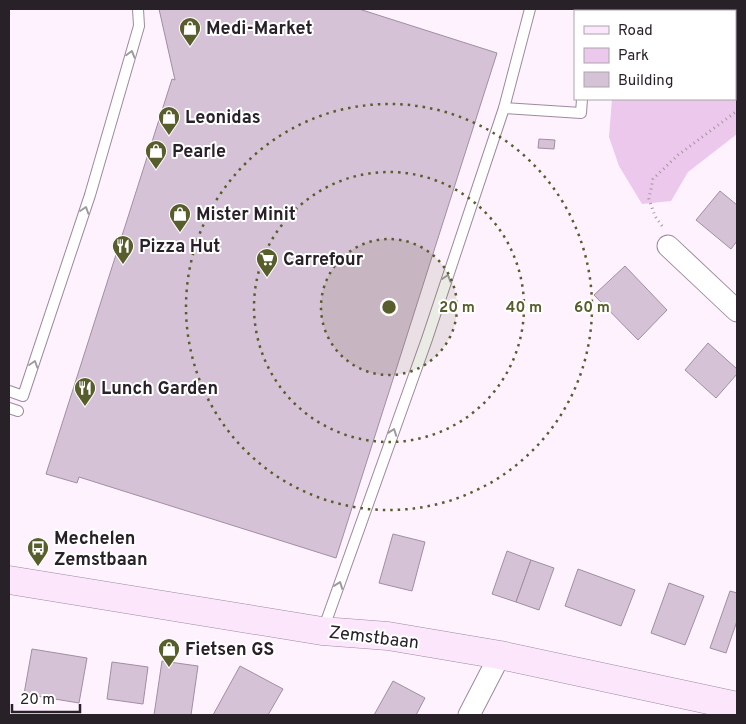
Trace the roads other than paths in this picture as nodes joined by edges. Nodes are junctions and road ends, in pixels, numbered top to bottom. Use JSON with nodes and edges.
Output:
{"nodes":[{"id":1,"x":138,"y":9,"type":"edge"},
{"id":2,"x":530,"y":9,"type":"edge"},
{"id":3,"x":582,"y":100,"type":"edge"},
{"id":4,"x":504,"y":108,"type":"junction"},
{"id":5,"x":668,"y":246,"type":"road end"},
{"id":6,"x":737,"y":310,"type":"edge"},
{"id":7,"x":9,"y":392,"type":"edge"},
{"id":8,"x":9,"y":580,"type":"edge"},
{"id":9,"x":322,"y":631,"type":"junction"},
{"id":10,"x":500,"y":655,"type":"junction"},
{"id":11,"x":737,"y":706,"type":"edge"},
{"id":12,"x":469,"y":715,"type":"edge"}],
"edges":[{"from":7,"to":1,"type":"lane","one_way":true},
{"from":2,"to":4,"type":"lane"},
{"from":3,"to":4,"type":"lane"},
{"from":9,"to":4,"type":"lane","one_way":true},
{"from":5,"to":6,"type":"street"},
{"from":8,"to":9,"type":"street","name":"Zemstbaan"},
{"from":9,"to":10,"type":"street","name":"Zemstbaan"},
{"from":10,"to":11,"type":"street","name":"Zemstbaan"},
{"from":10,"to":12,"type":"street"}]}
